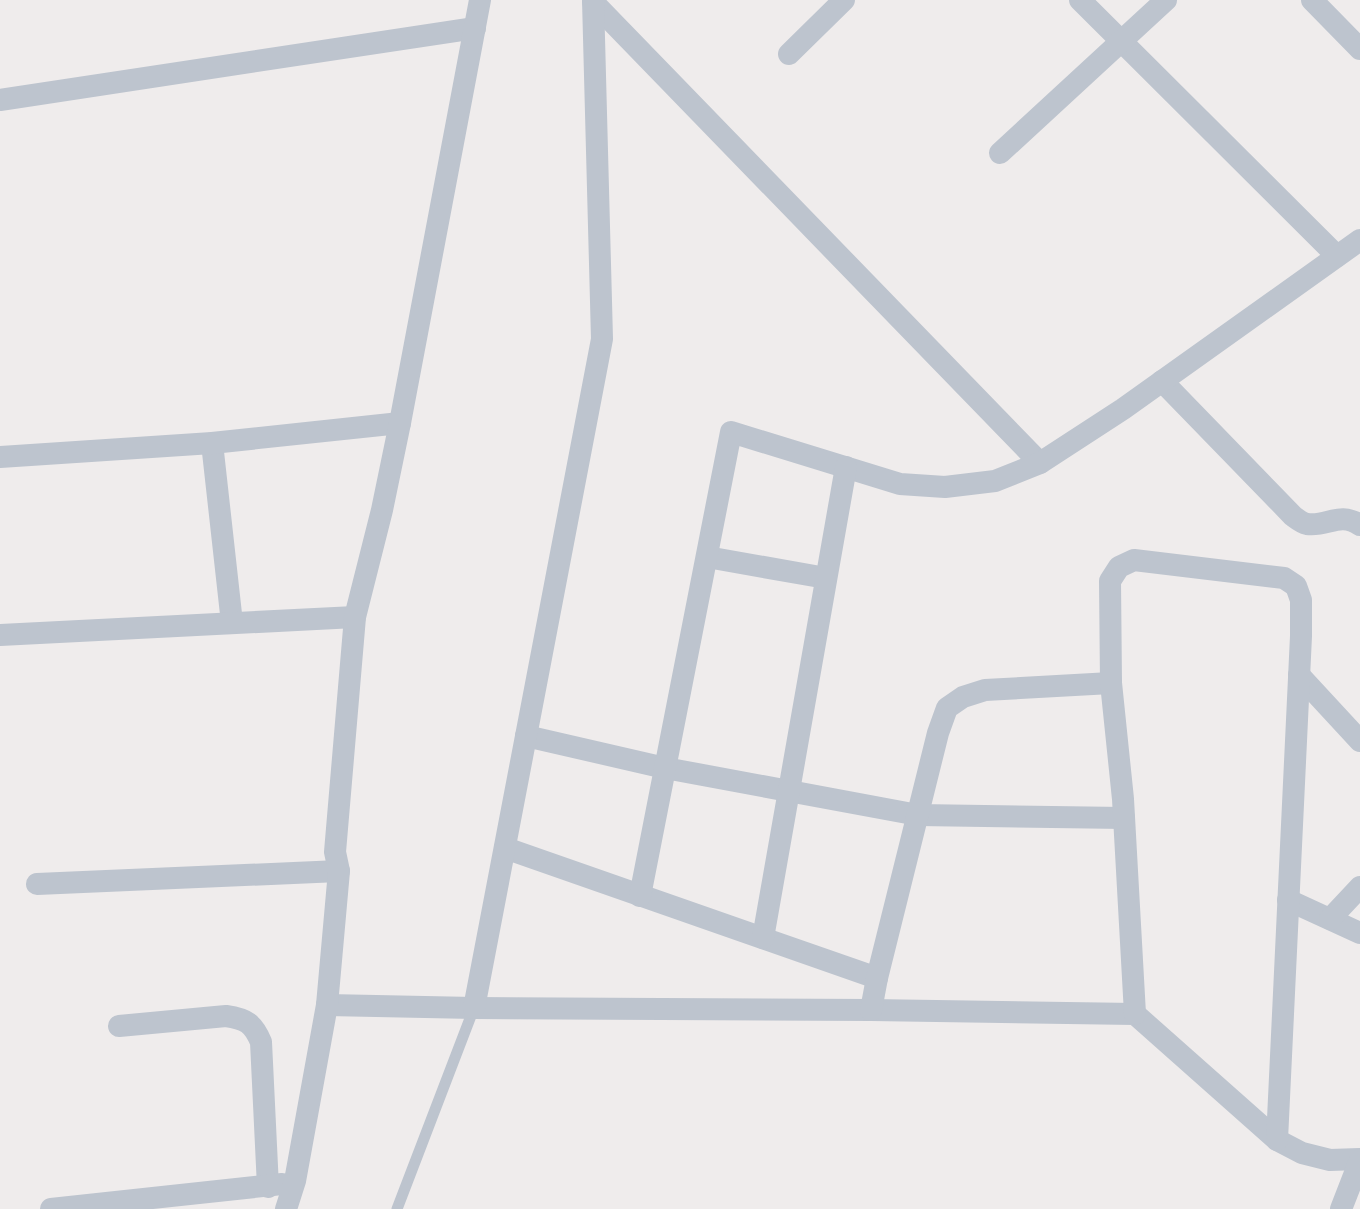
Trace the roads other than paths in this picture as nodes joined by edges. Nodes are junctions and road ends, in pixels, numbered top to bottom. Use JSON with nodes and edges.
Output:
{"nodes":[{"id":1,"x":480,"y":0,"type":"edge"},
{"id":2,"x":844,"y":0,"type":"edge"},
{"id":3,"x":1080,"y":0,"type":"edge"},
{"id":4,"x":1166,"y":0,"type":"edge"},
{"id":5,"x":1312,"y":0,"type":"edge"},
{"id":6,"x":593,"y":1,"type":"edge"},
{"id":7,"x":475,"y":28,"type":"junction"},
{"id":8,"x":1122,"y":41,"type":"junction"},
{"id":9,"x":1360,"y":49,"type":"edge"},
{"id":10,"x":789,"y":54,"type":"dead end"},
{"id":11,"x":0,"y":100,"type":"edge"},
{"id":12,"x":1000,"y":153,"type":"dead end"},
{"id":13,"x":1360,"y":240,"type":"edge"},
{"id":14,"x":1337,"y":256,"type":"junction"},
{"id":15,"x":1162,"y":381,"type":"junction"},
{"id":16,"x":400,"y":423,"type":"junction"},
{"id":17,"x":212,"y":443,"type":"junction"},
{"id":18,"x":0,"y":457,"type":"edge"},
{"id":19,"x":1040,"y":463,"type":"junction"},
{"id":20,"x":846,"y":467,"type":"junction"},
{"id":21,"x":1360,"y":525,"type":"edge"},
{"id":22,"x":707,"y":557,"type":"junction"},
{"id":23,"x":826,"y":578,"type":"junction"},
{"id":24,"x":355,"y":617,"type":"junction"},
{"id":25,"x":232,"y":623,"type":"junction"},
{"id":26,"x":0,"y":636,"type":"edge"},
{"id":27,"x":1299,"y":675,"type":"junction"},
{"id":28,"x":1111,"y":683,"type":"junction"},
{"id":29,"x":526,"y":736,"type":"junction"},
{"id":30,"x":1360,"y":741,"type":"edge"},
{"id":31,"x":666,"y":768,"type":"junction"},
{"id":32,"x":789,"y":790,"type":"junction"},
{"id":33,"x":918,"y":815,"type":"junction"},
{"id":34,"x":1124,"y":818,"type":"junction"},
{"id":35,"x":505,"y":848,"type":"junction"},
{"id":36,"x":339,"y":871,"type":"junction"},
{"id":37,"x":37,"y":884,"type":"dead end"},
{"id":38,"x":1360,"y":887,"type":"edge"},
{"id":39,"x":640,"y":896,"type":"junction"},
{"id":40,"x":1288,"y":900,"type":"junction"},
{"id":41,"x":1330,"y":919,"type":"junction"},
{"id":42,"x":1360,"y":933,"type":"edge"},
{"id":43,"x":763,"y":938,"type":"junction"},
{"id":44,"x":876,"y":978,"type":"junction"},
{"id":45,"x":327,"y":1005,"type":"junction"},
{"id":46,"x":474,"y":1008,"type":"junction"},
{"id":47,"x":871,"y":1010,"type":"junction"},
{"id":48,"x":1135,"y":1014,"type":"junction"},
{"id":49,"x":119,"y":1026,"type":"dead end"},
{"id":50,"x":1277,"y":1140,"type":"junction"},
{"id":51,"x":1360,"y":1160,"type":"edge"},
{"id":52,"x":295,"y":1181,"type":"junction"},
{"id":53,"x":268,"y":1187,"type":"junction"},
{"id":54,"x":51,"y":1209,"type":"edge"},
{"id":55,"x":286,"y":1209,"type":"edge"},
{"id":56,"x":398,"y":1209,"type":"edge"},
{"id":57,"x":1341,"y":1209,"type":"edge"}],
"edges":[{"from":1,"to":7,"type":"street"},
{"from":2,"to":10,"type":"street"},
{"from":3,"to":8,"type":"street"},
{"from":4,"to":8,"type":"street"},
{"from":5,"to":9,"type":"street"},
{"from":6,"to":19,"type":"street"},
{"from":6,"to":29,"type":"street"},
{"from":7,"to":11,"type":"street"},
{"from":7,"to":16,"type":"street"},
{"from":8,"to":12,"type":"street"},
{"from":8,"to":14,"type":"street"},
{"from":13,"to":14,"type":"street"},
{"from":14,"to":15,"type":"street"},
{"from":15,"to":19,"type":"street"},
{"from":15,"to":21,"type":"street"},
{"from":16,"to":17,"type":"street"},
{"from":16,"to":24,"type":"street"},
{"from":17,"to":18,"type":"street"},
{"from":17,"to":25,"type":"street"},
{"from":19,"to":20,"type":"street"},
{"from":20,"to":22,"type":"street"},
{"from":20,"to":23,"type":"street"},
{"from":22,"to":23,"type":"street"},
{"from":22,"to":31,"type":"street"},
{"from":23,"to":32,"type":"street"},
{"from":24,"to":25,"type":"street"},
{"from":24,"to":36,"type":"street"},
{"from":25,"to":26,"type":"street"},
{"from":27,"to":28,"type":"street"},
{"from":27,"to":30,"type":"street"},
{"from":27,"to":40,"type":"street"},
{"from":28,"to":33,"type":"street"},
{"from":28,"to":34,"type":"street"},
{"from":29,"to":31,"type":"street"},
{"from":29,"to":35,"type":"street"},
{"from":31,"to":32,"type":"street"},
{"from":31,"to":39,"type":"street"},
{"from":32,"to":33,"type":"street"},
{"from":32,"to":43,"type":"street"},
{"from":33,"to":34,"type":"street"},
{"from":33,"to":44,"type":"street"},
{"from":34,"to":48,"type":"street"},
{"from":35,"to":39,"type":"street"},
{"from":35,"to":46,"type":"street"},
{"from":36,"to":37,"type":"street"},
{"from":36,"to":45,"type":"street"},
{"from":38,"to":41,"type":"street"},
{"from":39,"to":43,"type":"street"},
{"from":40,"to":41,"type":"street"},
{"from":40,"to":50,"type":"street"},
{"from":41,"to":42,"type":"street"},
{"from":43,"to":44,"type":"street"},
{"from":44,"to":47,"type":"street"},
{"from":45,"to":46,"type":"street"},
{"from":45,"to":52,"type":"street"},
{"from":46,"to":47,"type":"street"},
{"from":46,"to":56,"type":"lane"},
{"from":47,"to":48,"type":"street"},
{"from":48,"to":50,"type":"street"},
{"from":49,"to":53,"type":"street"},
{"from":50,"to":51,"type":"street"},
{"from":51,"to":57,"type":"street"},
{"from":52,"to":53,"type":"street"},
{"from":52,"to":55,"type":"street"},
{"from":53,"to":54,"type":"street"}]}
